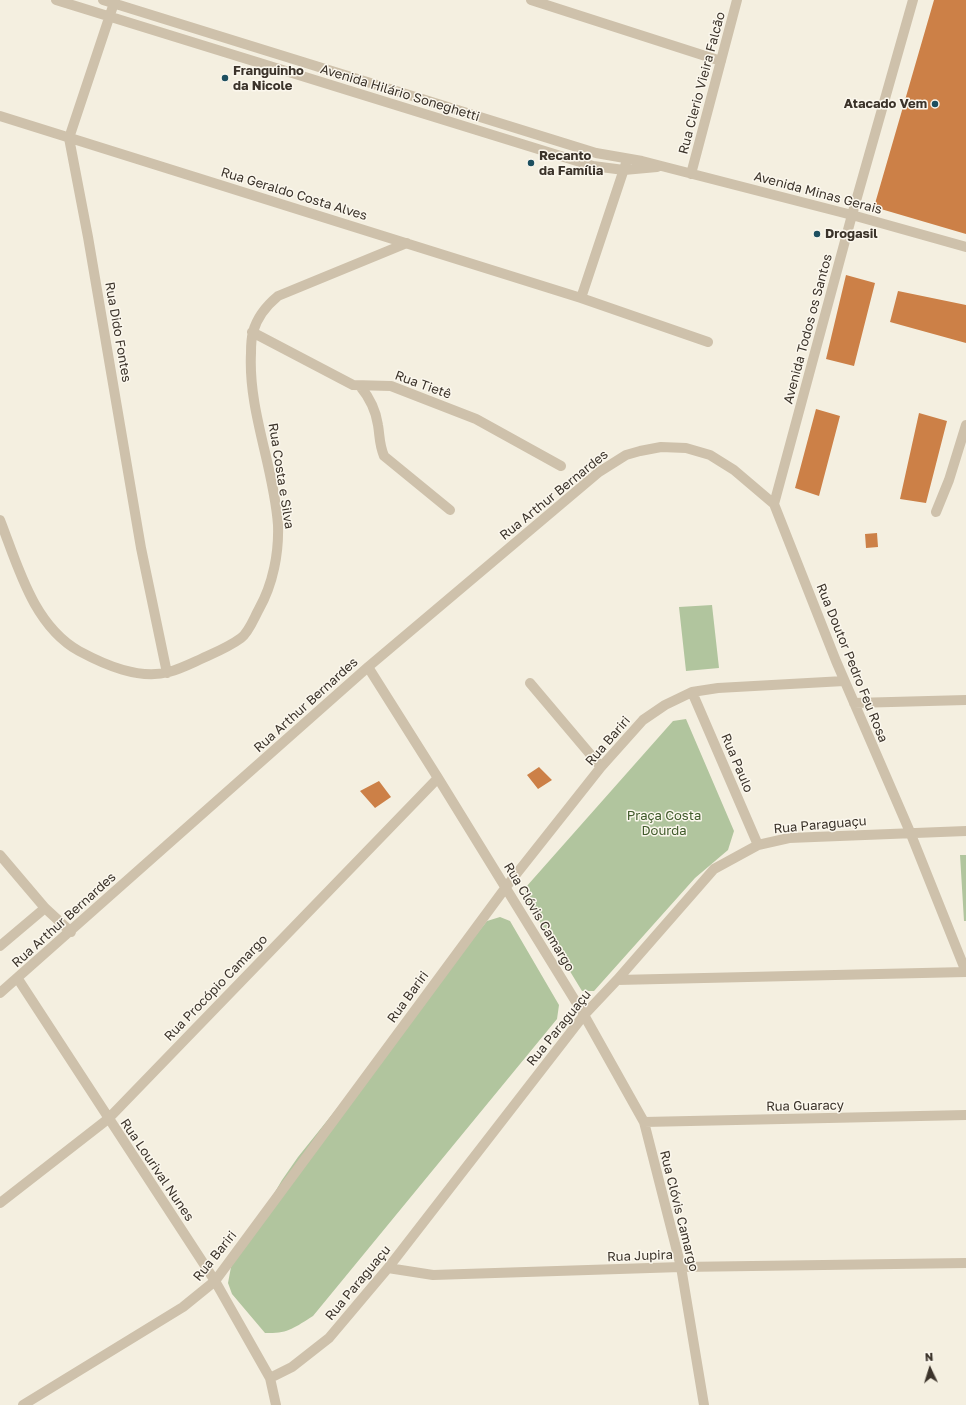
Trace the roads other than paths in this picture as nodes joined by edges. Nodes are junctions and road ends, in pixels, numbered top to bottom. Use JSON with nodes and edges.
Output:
{"nodes":[{"id":1,"x":56,"y":0,"type":"edge"},
{"id":2,"x":103,"y":0,"type":"edge"},
{"id":3,"x":531,"y":0,"type":"edge"},
{"id":4,"x":737,"y":0,"type":"edge"},
{"id":5,"x":913,"y":0,"type":"edge"},
{"id":6,"x":114,"y":2,"type":"edge"},
{"id":7,"x":109,"y":17,"type":"junction"},
{"id":8,"x":239,"y":42,"type":"junction"},
{"id":9,"x":234,"y":56,"type":"junction"},
{"id":10,"x":721,"y":62,"type":"junction"},
{"id":11,"x":0,"y":116,"type":"edge"},
{"id":12,"x":69,"y":138,"type":"junction"},
{"id":13,"x":628,"y":159,"type":"junction"},
{"id":14,"x":662,"y":166,"type":"junction"},
{"id":15,"x":624,"y":170,"type":"junction"},
{"id":16,"x":691,"y":174,"type":"junction"},
{"id":17,"x":852,"y":215,"type":"junction"},
{"id":18,"x":407,"y":243,"type":"junction"},
{"id":19,"x":966,"y":247,"type":"edge"},
{"id":20,"x":581,"y":298,"type":"junction"},
{"id":21,"x":252,"y":332,"type":"junction"},
{"id":22,"x":708,"y":342,"type":"dead end"},
{"id":23,"x":360,"y":386,"type":"junction"},
{"id":24,"x":966,"y":425,"type":"edge"},
{"id":25,"x":640,"y":451,"type":"joint"},
{"id":26,"x":561,"y":466,"type":"dead end"},
{"id":27,"x":774,"y":504,"type":"junction"},
{"id":28,"x":450,"y":510,"type":"dead end"},
{"id":29,"x":936,"y":512,"type":"dead end"},
{"id":30,"x":0,"y":520,"type":"edge"},
{"id":31,"x":368,"y":667,"type":"junction"},
{"id":32,"x":167,"y":673,"type":"junction"},
{"id":33,"x":844,"y":681,"type":"junction"},
{"id":34,"x":530,"y":683,"type":"dead end"},
{"id":35,"x":692,"y":692,"type":"junction"},
{"id":36,"x":966,"y":700,"type":"edge"},
{"id":37,"x":854,"y":703,"type":"junction"},
{"id":38,"x":602,"y":767,"type":"junction"},
{"id":39,"x":438,"y":778,"type":"junction"},
{"id":40,"x":966,"y":831,"type":"edge"},
{"id":41,"x":910,"y":832,"type":"junction"},
{"id":42,"x":758,"y":844,"type":"junction"},
{"id":43,"x":0,"y":855,"type":"edge"},
{"id":44,"x":506,"y":887,"type":"junction"},
{"id":45,"x":45,"y":908,"type":"junction"},
{"id":46,"x":71,"y":932,"type":"junction"},
{"id":47,"x":0,"y":946,"type":"edge"},
{"id":48,"x":966,"y":972,"type":"edge"},
{"id":49,"x":18,"y":979,"type":"junction"},
{"id":50,"x":617,"y":980,"type":"junction"},
{"id":51,"x":0,"y":993,"type":"edge"},
{"id":52,"x":584,"y":1015,"type":"junction"},
{"id":53,"x":966,"y":1115,"type":"edge"},
{"id":54,"x":108,"y":1119,"type":"junction"},
{"id":55,"x":644,"y":1122,"type":"junction"},
{"id":56,"x":0,"y":1203,"type":"edge"},
{"id":57,"x":966,"y":1263,"type":"edge"},
{"id":58,"x":680,"y":1267,"type":"junction"},
{"id":59,"x":388,"y":1268,"type":"junction"},
{"id":60,"x":215,"y":1281,"type":"junction"},
{"id":61,"x":270,"y":1378,"type":"junction"},
{"id":62,"x":23,"y":1405,"type":"edge"},
{"id":63,"x":276,"y":1405,"type":"edge"},
{"id":64,"x":704,"y":1405,"type":"edge"}],
"edges":[{"from":1,"to":7,"type":"street","name":"Avenida Hilário Soneghetti"},
{"from":2,"to":6,"type":"street","name":"Avenida Hilário Soneghetti"},
{"from":3,"to":10,"type":"street"},
{"from":4,"to":10,"type":"street","name":"Rua Clerio Vieira Falcão"},
{"from":5,"to":17,"type":"street","name":"Avenida Todos os Santos"},
{"from":6,"to":7,"type":"street","name":"Rua Dido Fontes"},
{"from":6,"to":8,"type":"street","name":"Avenida Hilário Soneghetti"},
{"from":7,"to":9,"type":"street","name":"Avenida Hilário Soneghetti"},
{"from":7,"to":12,"type":"street","name":"Rua Dido Fontes"},
{"from":8,"to":9,"type":"street"},
{"from":8,"to":13,"type":"street","name":"Avenida Hilário Soneghetti"},
{"from":9,"to":15,"type":"street","name":"Avenida Hilário Soneghetti"},
{"from":10,"to":16,"type":"street","name":"Rua Clerio Vieira Falcão"},
{"from":11,"to":12,"type":"street","name":"Rua Geraldo Costa Alves"},
{"from":12,"to":18,"type":"street","name":"Rua Geraldo Costa Alves"},
{"from":12,"to":32,"type":"street","name":"Rua Dido Fontes"},
{"from":13,"to":14,"type":"street","name":"Avenida Minas Gerais"},
{"from":13,"to":15,"type":"street"},
{"from":14,"to":15,"type":"street","name":"Avenida Minas Gerais"},
{"from":14,"to":16,"type":"street","name":"Avenida Minas Gerais"},
{"from":15,"to":20,"type":"street"},
{"from":16,"to":17,"type":"street","name":"Avenida Minas Gerais"},
{"from":17,"to":19,"type":"street","name":"Avenida Minas Gerais"},
{"from":17,"to":27,"type":"street","name":"Avenida Todos os Santos"},
{"from":18,"to":20,"type":"street","name":"Rua Geraldo Costa Alves"},
{"from":18,"to":21,"type":"street","name":"Rua Costa e Silva"},
{"from":20,"to":22,"type":"street","name":"Rua Geraldo Costa Alves"},
{"from":21,"to":23,"type":"street","name":"Rua Tietê"},
{"from":21,"to":32,"type":"street","name":"Rua Costa e Silva"},
{"from":23,"to":26,"type":"street","name":"Rua Tietê"},
{"from":23,"to":28,"type":"street"},
{"from":24,"to":29,"type":"street"},
{"from":25,"to":27,"type":"street","name":"Rua Doutor Pedro Feu Rosa"},
{"from":25,"to":31,"type":"street","name":"Rua Arthur Bernardes"},
{"from":27,"to":33,"type":"street","name":"Rua Doutor Pedro Feu Rosa"},
{"from":30,"to":32,"type":"street","name":"Rua Costa e Silva"},
{"from":31,"to":39,"type":"street","name":"Rua Clóvis Camargo"},
{"from":31,"to":46,"type":"street","name":"Rua Arthur Bernardes"},
{"from":33,"to":35,"type":"street","name":"Rua Bariri"},
{"from":33,"to":37,"type":"street","name":"Rua Doutor Pedro Feu Rosa"},
{"from":34,"to":38,"type":"street"},
{"from":35,"to":38,"type":"street","name":"Rua Bariri"},
{"from":35,"to":42,"type":"street","name":"Rua Paulo"},
{"from":36,"to":37,"type":"street"},
{"from":37,"to":41,"type":"street","name":"Rua Doutor Pedro Feu Rosa"},
{"from":38,"to":44,"type":"street","name":"Rua Bariri"},
{"from":39,"to":44,"type":"street","name":"Rua Clóvis Camargo"},
{"from":39,"to":54,"type":"street","name":"Rua Procópio Camargo"},
{"from":40,"to":41,"type":"street","name":"Rua Paraguaçu"},
{"from":41,"to":42,"type":"street","name":"Rua Paraguaçu"},
{"from":41,"to":48,"type":"street","name":"Rua Doutor Pedro Feu Rosa"},
{"from":42,"to":50,"type":"street","name":"Rua Paraguaçu"},
{"from":43,"to":45,"type":"street"},
{"from":44,"to":52,"type":"street","name":"Rua Clóvis Camargo"},
{"from":44,"to":60,"type":"street","name":"Rua Bariri"},
{"from":45,"to":46,"type":"street"},
{"from":45,"to":47,"type":"street","name":"Rua Arthur Bernardes"},
{"from":46,"to":49,"type":"street","name":"Rua Arthur Bernardes"},
{"from":48,"to":50,"type":"street"},
{"from":49,"to":51,"type":"street","name":"Rua Arthur Bernardes"},
{"from":49,"to":54,"type":"street","name":"Rua Lourival Nunes"},
{"from":50,"to":52,"type":"street","name":"Rua Paraguaçu"},
{"from":52,"to":55,"type":"street","name":"Rua Clóvis Camargo"},
{"from":52,"to":59,"type":"street","name":"Rua Paraguaçu"},
{"from":53,"to":55,"type":"street","name":"Rua Guaracy"},
{"from":54,"to":56,"type":"street","name":"Rua Procópio Camargo"},
{"from":54,"to":60,"type":"street","name":"Rua Lourival Nunes"},
{"from":55,"to":58,"type":"street","name":"Rua Clóvis Camargo"},
{"from":57,"to":58,"type":"street","name":"Rua Jupira"},
{"from":58,"to":59,"type":"street","name":"Rua Jupira"},
{"from":58,"to":64,"type":"street","name":"Rua Clóvis Camargo"},
{"from":59,"to":61,"type":"street","name":"Rua Paraguaçu"},
{"from":60,"to":61,"type":"street","name":"Rua Lourival Nunes"},
{"from":60,"to":62,"type":"street","name":"Rua Bariri"},
{"from":61,"to":63,"type":"street","name":"Rua Lourival Nunes"}]}
